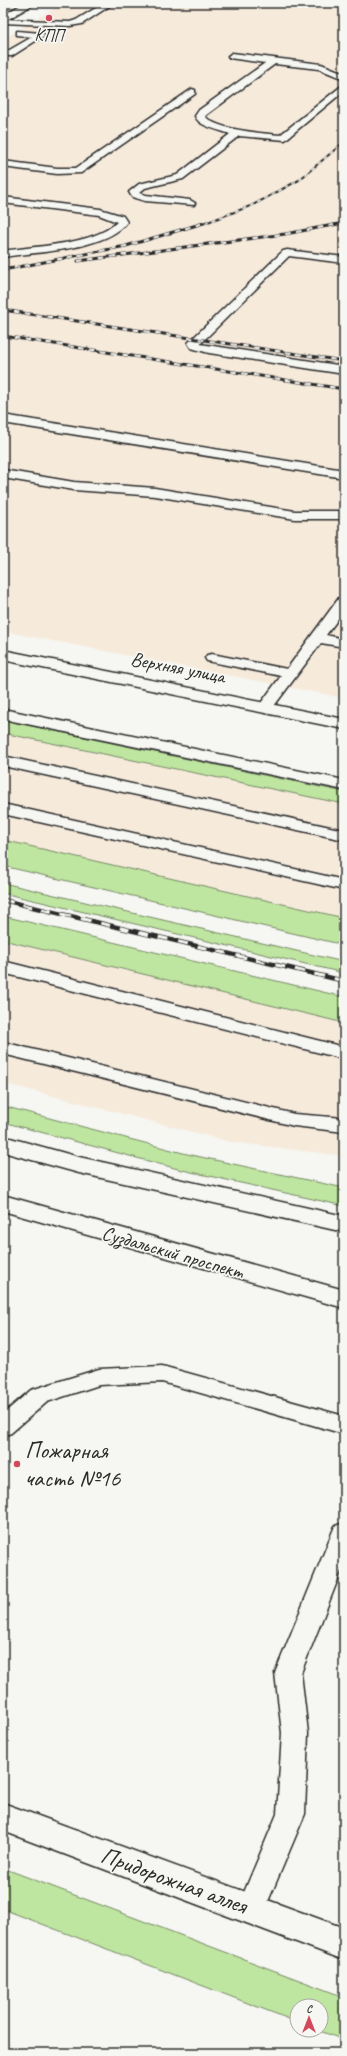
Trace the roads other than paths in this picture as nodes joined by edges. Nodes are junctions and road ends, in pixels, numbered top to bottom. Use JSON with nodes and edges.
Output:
{"nodes":[{"id":1,"x":31,"y":3,"type":"edge"},
{"id":2,"x":110,"y":3,"type":"edge"},
{"id":3,"x":3,"y":20,"type":"edge"},
{"id":4,"x":11,"y":32,"type":"dead end"},
{"id":5,"x":9,"y":54,"type":"dead end"},
{"id":6,"x":232,"y":56,"type":"dead end"},
{"id":7,"x":273,"y":61,"type":"junction"},
{"id":8,"x":344,"y":76,"type":"edge"},
{"id":9,"x":344,"y":87,"type":"edge"},
{"id":10,"x":192,"y":92,"type":"dead end"},
{"id":11,"x":237,"y":133,"type":"junction"},
{"id":12,"x":3,"y":164,"type":"edge"},
{"id":13,"x":3,"y":200,"type":"edge"},
{"id":14,"x":190,"y":203,"type":"dead end"},
{"id":15,"x":3,"y":254,"type":"edge"},
{"id":16,"x":344,"y":260,"type":"edge"},
{"id":17,"x":344,"y":370,"type":"edge"},
{"id":18,"x":3,"y":419,"type":"edge"},
{"id":19,"x":3,"y":474,"type":"edge"},
{"id":20,"x":344,"y":474,"type":"edge"},
{"id":21,"x":344,"y":515,"type":"edge"},
{"id":22,"x":344,"y":601,"type":"edge"},
{"id":23,"x":317,"y":638,"type":"junction"},
{"id":24,"x":344,"y":643,"type":"edge"},
{"id":25,"x":3,"y":655,"type":"edge"},
{"id":26,"x":212,"y":658,"type":"dead end"},
{"id":27,"x":291,"y":674,"type":"junction"},
{"id":28,"x":266,"y":707,"type":"junction"},
{"id":29,"x":3,"y":714,"type":"edge"},
{"id":30,"x":344,"y":724,"type":"edge"},
{"id":31,"x":3,"y":761,"type":"edge"},
{"id":32,"x":344,"y":785,"type":"edge"},
{"id":33,"x":3,"y":808,"type":"edge"},
{"id":34,"x":344,"y":835,"type":"edge"},
{"id":35,"x":344,"y":885,"type":"edge"},
{"id":36,"x":3,"y":967,"type":"edge"},
{"id":37,"x":3,"y":1048,"type":"edge"},
{"id":38,"x":344,"y":1053,"type":"edge"},
{"id":39,"x":344,"y":1125,"type":"edge"},
{"id":40,"x":3,"y":1144,"type":"edge"},
{"id":41,"x":3,"y":1203,"type":"edge"},
{"id":42,"x":344,"y":1224,"type":"edge"},
{"id":43,"x":344,"y":1299,"type":"edge"},
{"id":44,"x":344,"y":1424,"type":"edge"},
{"id":45,"x":3,"y":1427,"type":"edge"},
{"id":46,"x":344,"y":1533,"type":"edge"},
{"id":47,"x":3,"y":1817,"type":"edge"},
{"id":48,"x":252,"y":1909,"type":"junction"},
{"id":49,"x":344,"y":1944,"type":"edge"}],
"edges":[{"from":1,"to":3,"type":"street"},
{"from":2,"to":3,"type":"lane"},
{"from":4,"to":5,"type":"lane"},
{"from":6,"to":7,"type":"lane"},
{"from":7,"to":8,"type":"lane"},
{"from":7,"to":11,"type":"lane"},
{"from":9,"to":11,"type":"lane"},
{"from":10,"to":12,"type":"lane"},
{"from":11,"to":14,"type":"lane"},
{"from":13,"to":15,"type":"lane"},
{"from":16,"to":17,"type":"lane"},
{"from":18,"to":20,"type":"lane"},
{"from":19,"to":21,"type":"lane"},
{"from":22,"to":23,"type":"lane"},
{"from":23,"to":24,"type":"lane"},
{"from":23,"to":27,"type":"lane"},
{"from":25,"to":28,"type":"street","name":"Верхняя улица"},
{"from":26,"to":27,"type":"lane"},
{"from":27,"to":28,"type":"lane"},
{"from":28,"to":30,"type":"street","name":"Верхняя улица"},
{"from":29,"to":32,"type":"lane"},
{"from":31,"to":34,"type":"lane"},
{"from":33,"to":35,"type":"lane"},
{"from":36,"to":38,"type":"lane"},
{"from":37,"to":39,"type":"lane"},
{"from":40,"to":42,"type":"street"},
{"from":41,"to":43,"type":"street","name":"Суздальский проспект"},
{"from":44,"to":45,"type":"lane"},
{"from":46,"to":48,"type":"lane"},
{"from":47,"to":48,"type":"street","name":"Придорожная аллея"},
{"from":48,"to":49,"type":"street","name":"Придорожная аллея"}]}
